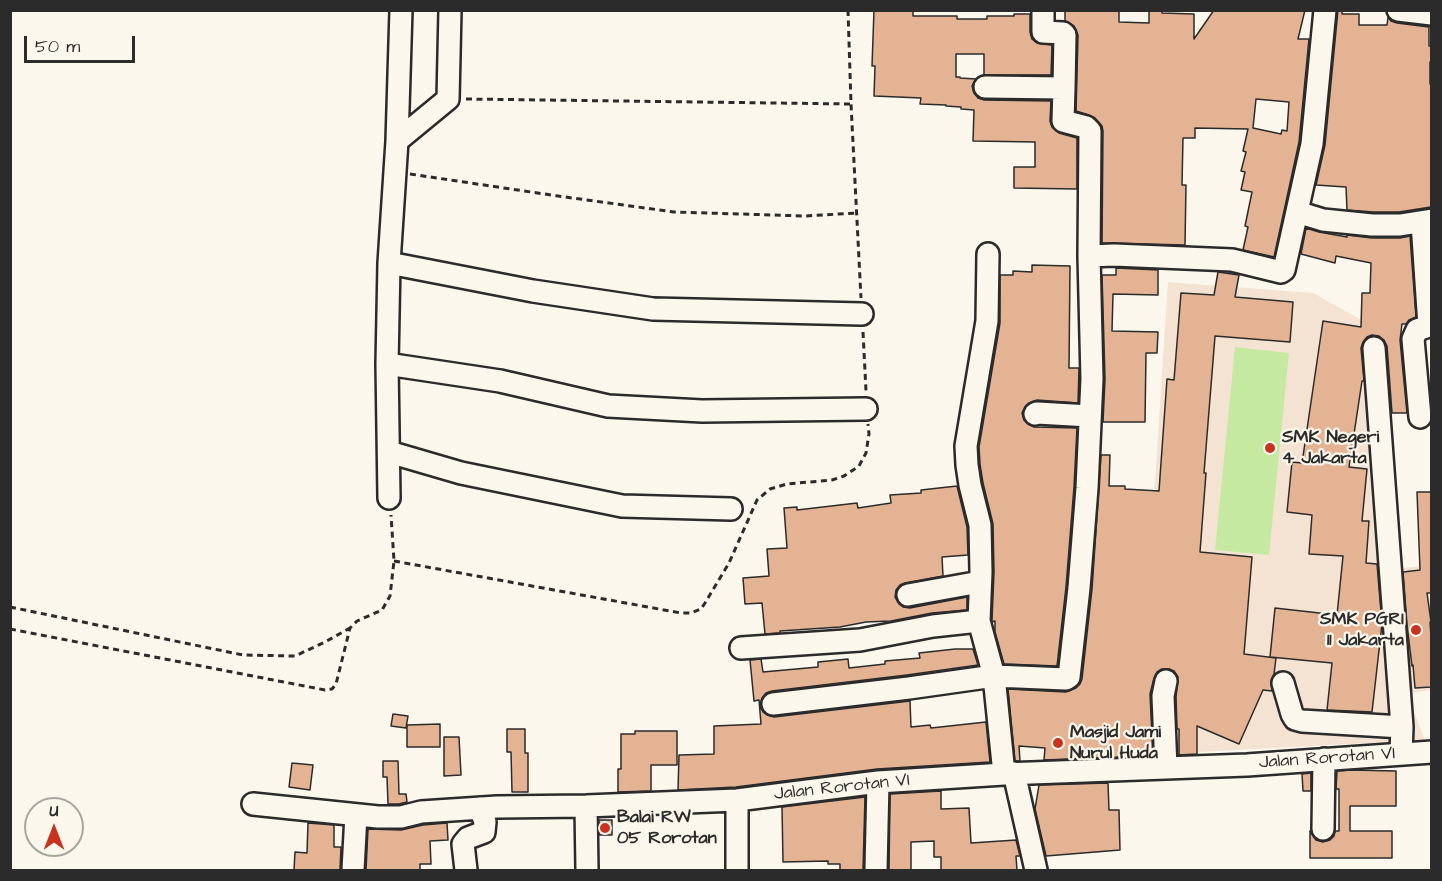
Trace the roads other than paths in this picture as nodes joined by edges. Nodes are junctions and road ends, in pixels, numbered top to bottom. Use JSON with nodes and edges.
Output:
{"nodes":[{"id":1,"x":401,"y":10,"type":"edge"},
{"id":2,"x":450,"y":10,"type":"edge"},
{"id":3,"x":1044,"y":10,"type":"edge"},
{"id":4,"x":1325,"y":10,"type":"edge"},
{"id":5,"x":1398,"y":10,"type":"edge"},
{"id":6,"x":1431,"y":14,"type":"edge"},
{"id":7,"x":985,"y":87,"type":"dead end"},
{"id":8,"x":1064,"y":88,"type":"junction"},
{"id":9,"x":397,"y":141,"type":"junction"},
{"id":10,"x":1297,"y":212,"type":"junction"},
{"id":11,"x":1427,"y":221,"type":"edge"},
{"id":12,"x":988,"y":254,"type":"dead end"},
{"id":13,"x":1089,"y":256,"type":"junction"},
{"id":14,"x":389,"y":263,"type":"junction"},
{"id":15,"x":862,"y":314,"type":"road end"},
{"id":16,"x":1374,"y":348,"type":"dead end"},
{"id":17,"x":387,"y":364,"type":"junction"},
{"id":18,"x":866,"y":409,"type":"road end"},
{"id":19,"x":1035,"y":414,"type":"dead end"},
{"id":20,"x":1090,"y":416,"type":"junction"},
{"id":21,"x":1420,"y":417,"type":"dead end"},
{"id":22,"x":389,"y":452,"type":"junction"},
{"id":23,"x":389,"y":498,"type":"road end"},
{"id":24,"x":731,"y":509,"type":"dead end"},
{"id":25,"x":980,"y":582,"type":"junction"},
{"id":26,"x":908,"y":595,"type":"dead end"},
{"id":27,"x":979,"y":621,"type":"junction"},
{"id":28,"x":741,"y":648,"type":"dead end"},
{"id":29,"x":994,"y":676,"type":"junction"},
{"id":30,"x":1166,"y":681,"type":"dead end"},
{"id":31,"x":1283,"y":683,"type":"dead end"},
{"id":32,"x":773,"y":704,"type":"dead end"},
{"id":33,"x":1402,"y":727,"type":"junction"},
{"id":34,"x":1431,"y":752,"type":"edge"},
{"id":35,"x":1401,"y":753,"type":"junction"},
{"id":36,"x":1324,"y":759,"type":"junction"},
{"id":37,"x":1166,"y":768,"type":"junction"},
{"id":38,"x":1009,"y":774,"type":"junction"},
{"id":39,"x":878,"y":782,"type":"junction"},
{"id":40,"x":737,"y":800,"type":"junction"},
{"id":41,"x":253,"y":804,"type":"dead end"},
{"id":42,"x":586,"y":806,"type":"junction"},
{"id":43,"x":480,"y":808,"type":"junction"},
{"id":44,"x":356,"y":814,"type":"junction"},
{"id":45,"x":1323,"y":829,"type":"dead end"},
{"id":46,"x":353,"y":870,"type":"edge"},
{"id":47,"x":466,"y":870,"type":"edge"},
{"id":48,"x":587,"y":870,"type":"edge"},
{"id":49,"x":737,"y":870,"type":"edge"},
{"id":50,"x":876,"y":870,"type":"edge"},
{"id":51,"x":1036,"y":870,"type":"edge"}],
"edges":[{"from":1,"to":9,"type":"street"},
{"from":2,"to":9,"type":"street"},
{"from":3,"to":8,"type":"street"},
{"from":4,"to":10,"type":"street"},
{"from":5,"to":6,"type":"street"},
{"from":7,"to":8,"type":"street"},
{"from":8,"to":13,"type":"street"},
{"from":9,"to":14,"type":"street"},
{"from":10,"to":11,"type":"street"},
{"from":10,"to":13,"type":"street"},
{"from":11,"to":21,"type":"street"},
{"from":12,"to":25,"type":"street"},
{"from":13,"to":20,"type":"street"},
{"from":14,"to":15,"type":"street"},
{"from":14,"to":17,"type":"street"},
{"from":16,"to":33,"type":"street"},
{"from":17,"to":18,"type":"street"},
{"from":17,"to":22,"type":"street"},
{"from":19,"to":20,"type":"street"},
{"from":20,"to":29,"type":"street"},
{"from":22,"to":23,"type":"street"},
{"from":22,"to":24,"type":"street"},
{"from":25,"to":26,"type":"street"},
{"from":25,"to":27,"type":"street"},
{"from":27,"to":28,"type":"street"},
{"from":27,"to":29,"type":"street"},
{"from":29,"to":32,"type":"street"},
{"from":29,"to":38,"type":"street"},
{"from":30,"to":37,"type":"street"},
{"from":31,"to":33,"type":"street"},
{"from":33,"to":35,"type":"street"},
{"from":34,"to":35,"type":"street","name":"Jalan Rorotan VI"},
{"from":35,"to":36,"type":"street","name":"Jalan Rorotan VI"},
{"from":36,"to":37,"type":"street","name":"Jalan Rorotan VI"},
{"from":36,"to":45,"type":"street"},
{"from":37,"to":38,"type":"street","name":"Jalan Rorotan VI"},
{"from":38,"to":39,"type":"street","name":"Jalan Rorotan VI"},
{"from":38,"to":51,"type":"street"},
{"from":39,"to":40,"type":"street","name":"Jalan Rorotan VI"},
{"from":39,"to":50,"type":"street"},
{"from":40,"to":42,"type":"street","name":"Jalan Rorotan VI"},
{"from":40,"to":49,"type":"street"},
{"from":41,"to":44,"type":"street","name":"Jalan Rorotan VI"},
{"from":42,"to":43,"type":"street","name":"Jalan Rorotan VI"},
{"from":42,"to":48,"type":"street"},
{"from":43,"to":44,"type":"street","name":"Jalan Rorotan VI"},
{"from":43,"to":47,"type":"street"},
{"from":44,"to":46,"type":"street"}]}
